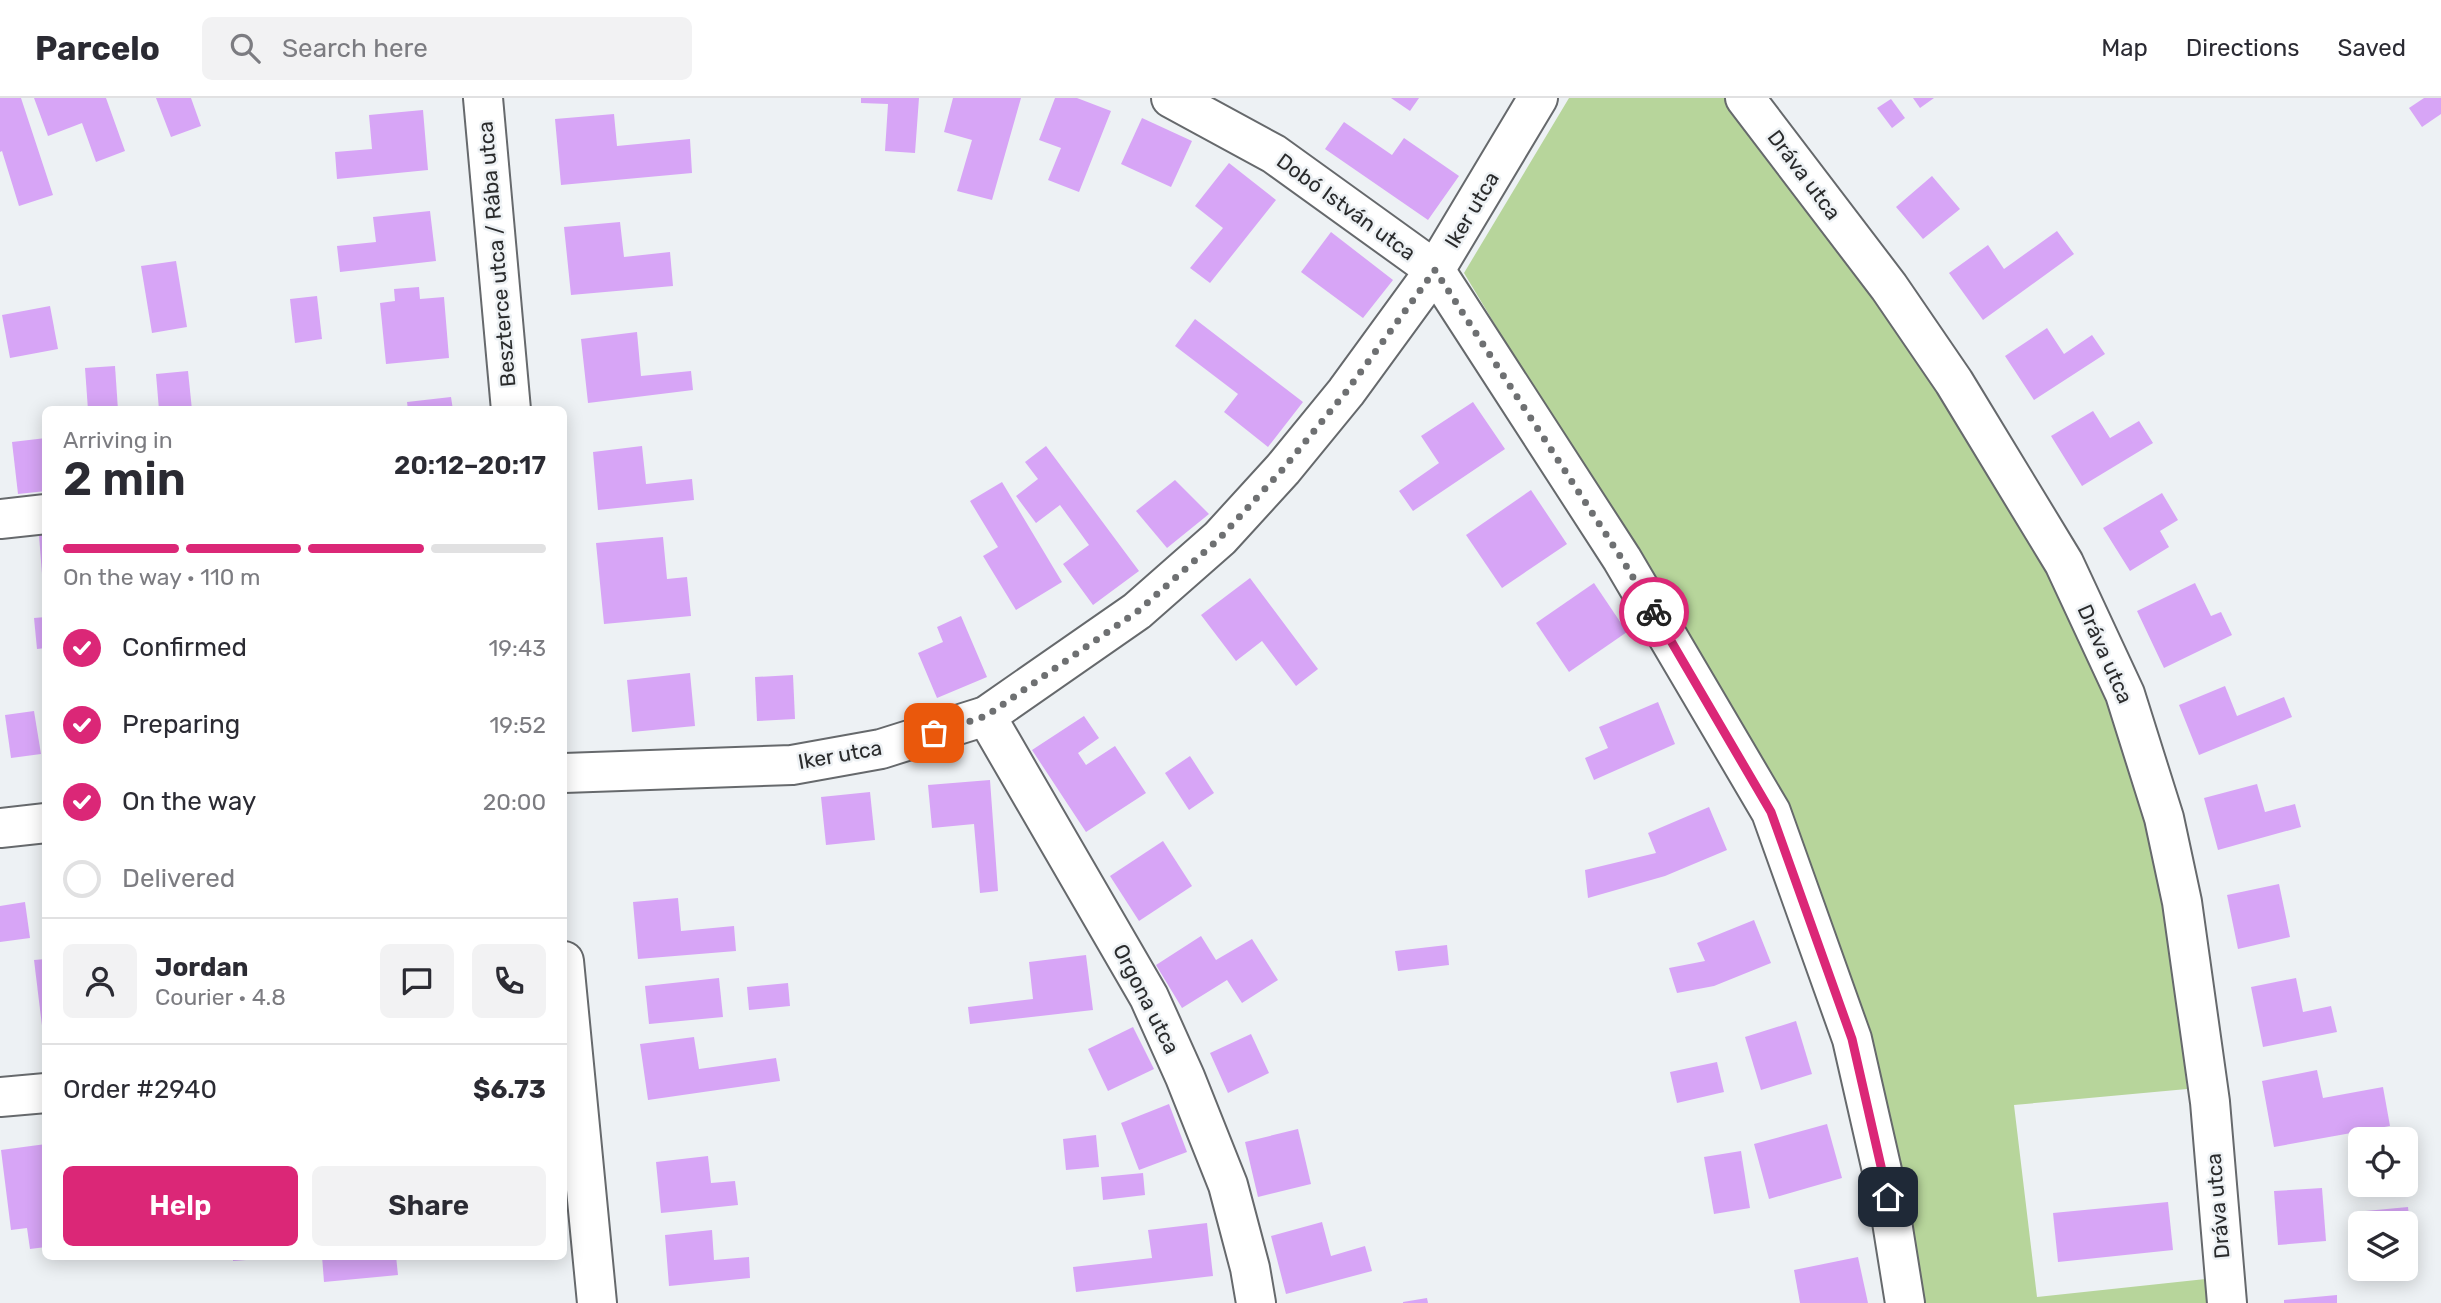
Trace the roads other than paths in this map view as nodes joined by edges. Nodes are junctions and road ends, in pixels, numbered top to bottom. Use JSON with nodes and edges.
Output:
{"nodes":[{"id":1,"x":483,"y":98,"type":"edge"},
{"id":2,"x":1171,"y":98,"type":"edge"},
{"id":3,"x":1538,"y":98,"type":"edge"},
{"id":4,"x":1745,"y":98,"type":"edge"},
{"id":5,"x":1435,"y":270,"type":"junction"},
{"id":6,"x":511,"y":406,"type":"edge"},
{"id":7,"x":42,"y":514,"type":"edge"},
{"id":8,"x":0,"y":519,"type":"edge"},
{"id":9,"x":986,"y":716,"type":"junction"},
{"id":10,"x":567,"y":773,"type":"edge"},
{"id":11,"x":42,"y":823,"type":"edge"},
{"id":12,"x":0,"y":828,"type":"edge"},
{"id":13,"x":567,"y":1037,"type":"edge"},
{"id":14,"x":42,"y":1093,"type":"edge"},
{"id":15,"x":0,"y":1097,"type":"edge"},
{"id":16,"x":597,"y":1303,"type":"edge"},
{"id":17,"x":1256,"y":1303,"type":"edge"},
{"id":18,"x":1905,"y":1303,"type":"edge"},
{"id":19,"x":2227,"y":1303,"type":"edge"}],
"edges":[{"from":1,"to":6,"type":"street","name":"Beszterce utca / Rába utca"},
{"from":2,"to":5,"type":"street","name":"Dobó István utca"},
{"from":3,"to":5,"type":"street","name":"Iker utca"},
{"from":4,"to":19,"type":"street","name":"Dráva utca"},
{"from":5,"to":9,"type":"street","name":"Iker utca"},
{"from":5,"to":18,"type":"street","name":"Dobó István utca"},
{"from":7,"to":8,"type":"street"},
{"from":9,"to":10,"type":"street","name":"Iker utca"},
{"from":9,"to":17,"type":"street","name":"Orgona utca"},
{"from":11,"to":12,"type":"street"},
{"from":13,"to":16,"type":"street"},
{"from":14,"to":15,"type":"street"}]}
